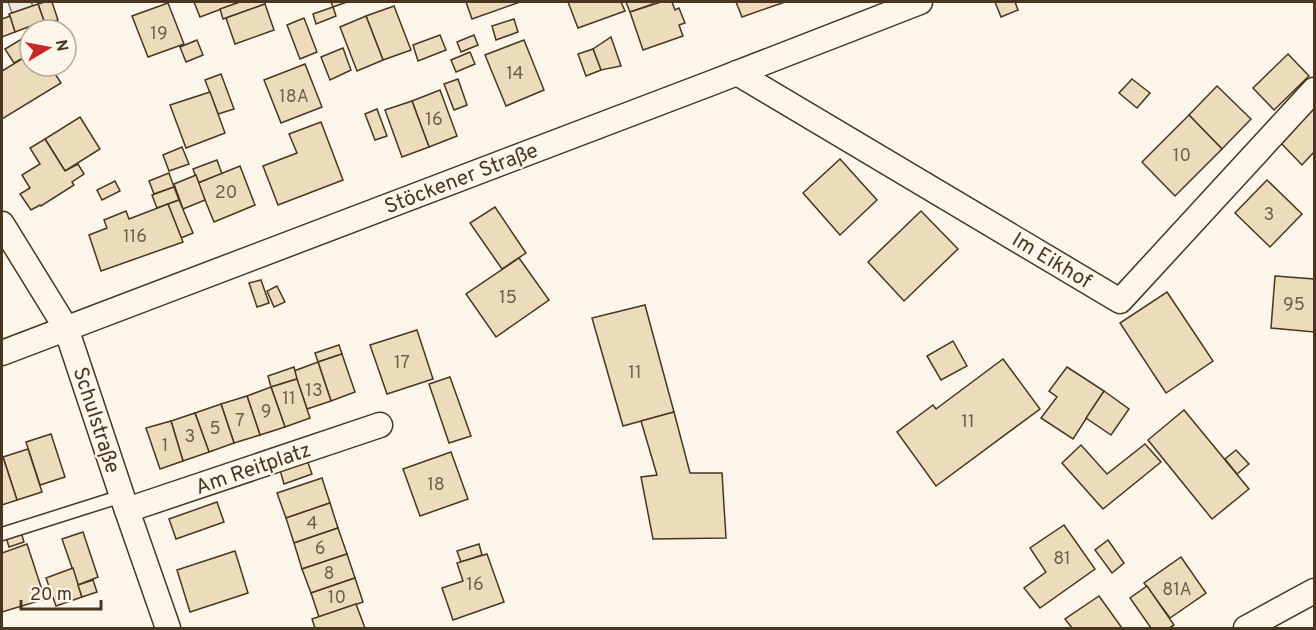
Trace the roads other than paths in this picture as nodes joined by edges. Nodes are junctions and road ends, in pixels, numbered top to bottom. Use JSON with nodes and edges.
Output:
{"nodes":[{"id":1,"x":920,"y":2,"type":"edge"},
{"id":2,"x":737,"y":73,"type":"junction"},
{"id":3,"x":1314,"y":90,"type":"edge"},
{"id":4,"x":2,"y":224,"type":"edge"},
{"id":5,"x":66,"y":328,"type":"junction"},
{"id":6,"x":2,"y":352,"type":"edge"},
{"id":7,"x":380,"y":425,"type":"dead end"},
{"id":8,"x":124,"y":503,"type":"junction"},
{"id":9,"x":2,"y":534,"type":"edge"},
{"id":10,"x":1314,"y":591,"type":"edge"},
{"id":11,"x":168,"y":628,"type":"edge"},
{"id":12,"x":1246,"y":628,"type":"edge"}],
"edges":[{"from":1,"to":2,"type":"street","name":"Stöckener Straße"},
{"from":2,"to":3,"type":"street","name":"Im Eikhof"},
{"from":2,"to":5,"type":"street","name":"Stöckener Straße"},
{"from":4,"to":5,"type":"street","name":"Schulstraße"},
{"from":5,"to":6,"type":"street","name":"Stöckener Straße"},
{"from":5,"to":8,"type":"street","name":"Schulstraße"},
{"from":7,"to":8,"type":"street","name":"Am Reitplatz"},
{"from":8,"to":9,"type":"lane"},
{"from":8,"to":11,"type":"street","name":"Schulstraße"},
{"from":10,"to":12,"type":"street"}]}
